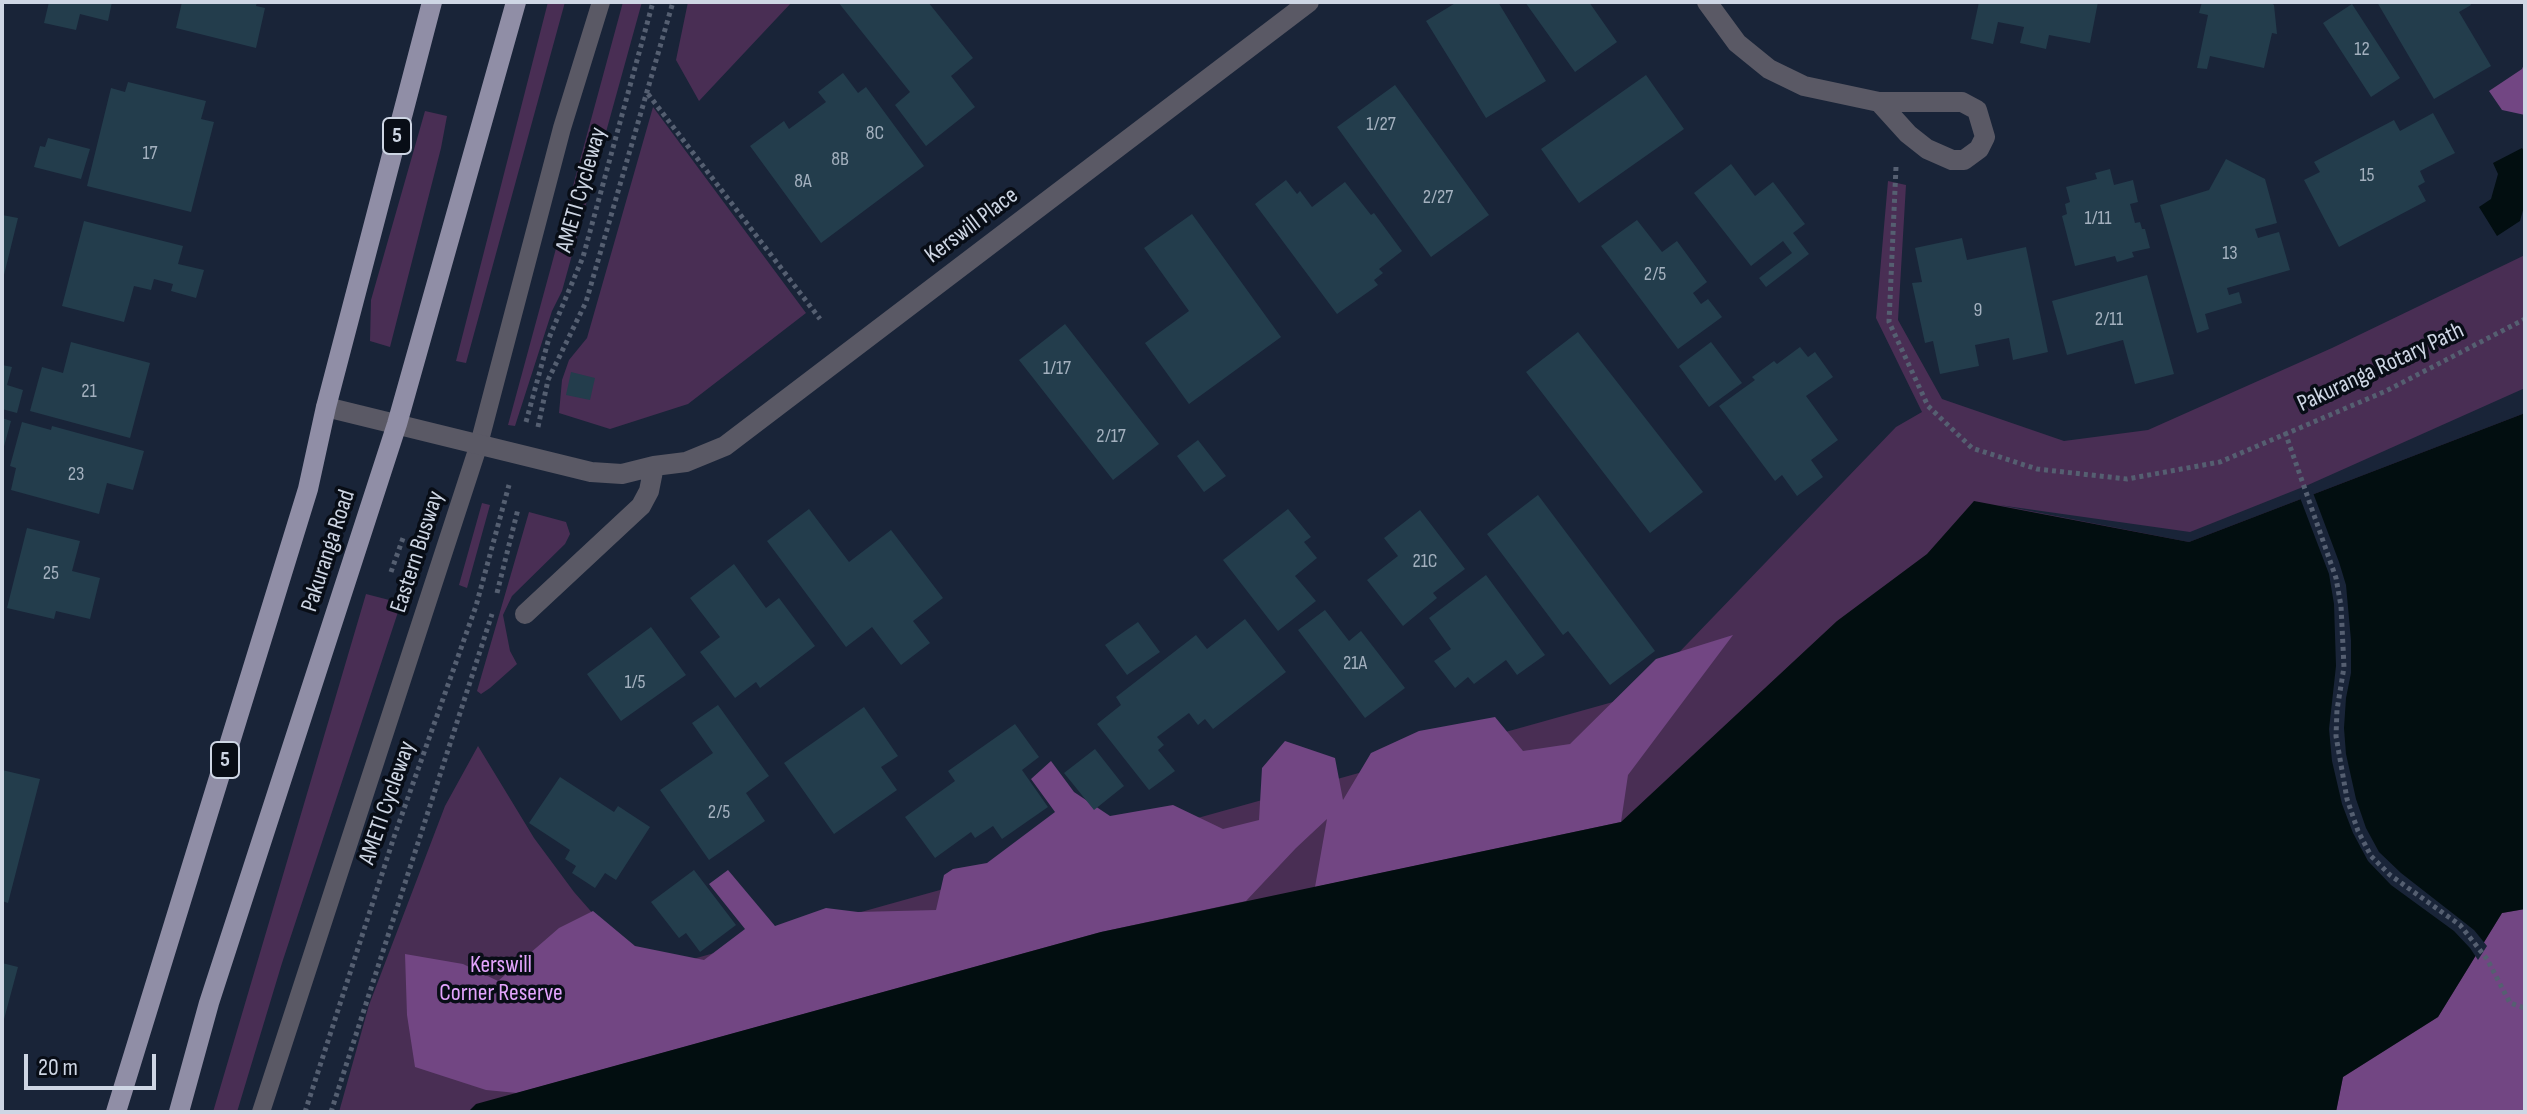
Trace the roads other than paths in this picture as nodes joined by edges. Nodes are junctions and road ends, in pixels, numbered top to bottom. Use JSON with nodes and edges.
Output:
{"nodes":[{"id":1,"x":432,"y":2,"type":"edge"},
{"id":2,"x":516,"y":2,"type":"edge"},
{"id":3,"x":601,"y":2,"type":"edge"},
{"id":4,"x":1309,"y":2,"type":"edge"},
{"id":5,"x":1707,"y":2,"type":"edge"},
{"id":6,"x":1879,"y":102,"type":"junction"},
{"id":7,"x":326,"y":407,"type":"junction"},
{"id":8,"x":397,"y":424,"type":"junction"},
{"id":9,"x":479,"y":444,"type":"junction"},
{"id":10,"x":654,"y":466,"type":"junction"},
{"id":11,"x":525,"y":614,"type":"dead end"},
{"id":12,"x":116,"y":1112,"type":"edge"},
{"id":13,"x":179,"y":1112,"type":"edge"},
{"id":14,"x":261,"y":1112,"type":"edge"}],
"edges":[{"from":1,"to":7,"type":"main road","name":"Pakuranga Road","number":"5"},
{"from":2,"to":8,"type":"main road","name":"Pakuranga Road"},
{"from":3,"to":9,"type":"lane","name":"Eastern Busway"},
{"from":4,"to":10,"type":"street","name":"Kerswill Place"},
{"from":5,"to":6,"type":"street"},
{"from":6,"to":6,"type":"street"},
{"from":7,"to":8,"type":"street","name":"Kerswill Place"},
{"from":7,"to":12,"type":"main road","name":"Pakuranga Road","number":"5"},
{"from":8,"to":9,"type":"street","name":"Kerswill Place"},
{"from":8,"to":13,"type":"main road","name":"Pakuranga Road"},
{"from":9,"to":10,"type":"street","name":"Kerswill Place"},
{"from":9,"to":14,"type":"lane","name":"Eastern Busway"},
{"from":10,"to":11,"type":"street"}]}
